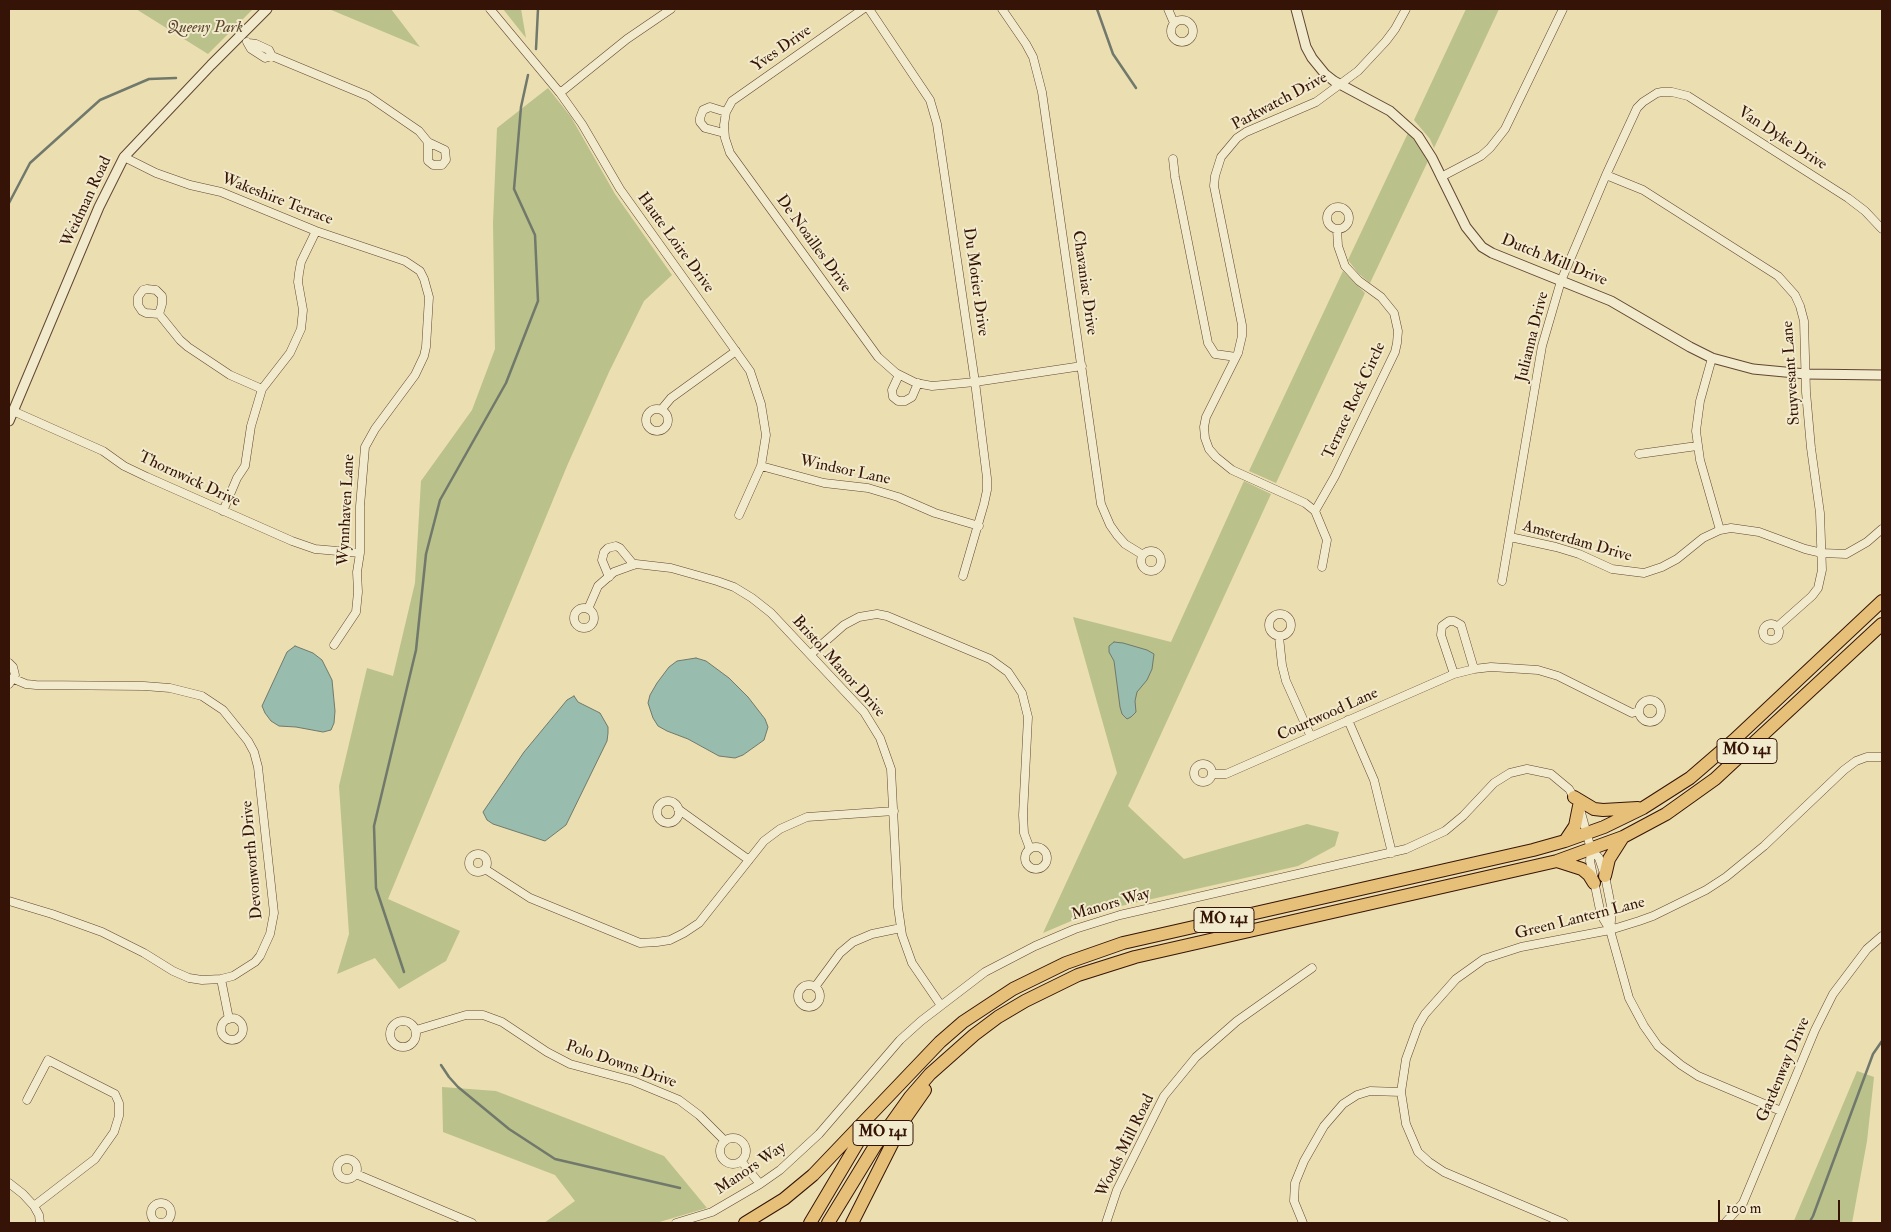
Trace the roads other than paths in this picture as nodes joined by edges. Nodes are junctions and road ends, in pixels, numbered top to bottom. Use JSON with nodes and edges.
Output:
{"nodes":[{"id":1,"x":267,"y":9,"type":"edge"},
{"id":2,"x":490,"y":9,"type":"edge"},
{"id":3,"x":671,"y":9,"type":"edge"},
{"id":4,"x":864,"y":9,"type":"edge"},
{"id":5,"x":869,"y":9,"type":"edge"},
{"id":6,"x":1002,"y":9,"type":"edge"},
{"id":7,"x":1168,"y":9,"type":"edge"},
{"id":8,"x":1296,"y":9,"type":"edge"},
{"id":9,"x":1406,"y":9,"type":"edge"},
{"id":10,"x":1562,"y":9,"type":"edge"},
{"id":11,"x":1174,"y":24,"type":"dead end"},
{"id":12,"x":240,"y":36,"type":"junction"},
{"id":13,"x":1341,"y":85,"type":"junction"},
{"id":14,"x":560,"y":93,"type":"junction"},
{"id":15,"x":1657,"y":93,"type":"joint"},
{"id":16,"x":725,"y":115,"type":"junction"},
{"id":17,"x":724,"y":133,"type":"junction"},
{"id":18,"x":428,"y":142,"type":"dead end"},
{"id":19,"x":124,"y":157,"type":"junction"},
{"id":20,"x":1173,"y":160,"type":"dead end"},
{"id":21,"x":1606,"y":175,"type":"junction"},
{"id":22,"x":1442,"y":177,"type":"junction"},
{"id":23,"x":1338,"y":229,"type":"dead end"},
{"id":24,"x":1882,"y":229,"type":"edge"},
{"id":25,"x":316,"y":231,"type":"junction"},
{"id":26,"x":420,"y":271,"type":"joint"},
{"id":27,"x":1561,"y":281,"type":"junction"},
{"id":28,"x":159,"y":314,"type":"dead end"},
{"id":29,"x":736,"y":352,"type":"junction"},
{"id":30,"x":1236,"y":357,"type":"junction"},
{"id":31,"x":1712,"y":358,"type":"junction"},
{"id":32,"x":1082,"y":366,"type":"junction"},
{"id":33,"x":1806,"y":374,"type":"junction"},
{"id":34,"x":899,"y":375,"type":"junction"},
{"id":35,"x":1882,"y":375,"type":"edge"},
{"id":36,"x":976,"y":382,"type":"junction"},
{"id":37,"x":918,"y":384,"type":"junction"},
{"id":38,"x":262,"y":389,"type":"junction"},
{"id":39,"x":661,"y":410,"type":"dead end"},
{"id":40,"x":13,"y":411,"type":"junction"},
{"id":41,"x":9,"y":421,"type":"edge"},
{"id":42,"x":1697,"y":446,"type":"junction"},
{"id":43,"x":1639,"y":454,"type":"dead end"},
{"id":44,"x":761,"y":466,"type":"junction"},
{"id":45,"x":223,"y":511,"type":"junction"},
{"id":46,"x":1315,"y":511,"type":"junction"},
{"id":47,"x":739,"y":515,"type":"dead end"},
{"id":48,"x":978,"y":526,"type":"junction"},
{"id":49,"x":1882,"y":528,"type":"edge"},
{"id":50,"x":1720,"y":530,"type":"junction"},
{"id":51,"x":1510,"y":537,"type":"junction"},
{"id":52,"x":360,"y":553,"type":"junction"},
{"id":53,"x":1822,"y":553,"type":"junction"},
{"id":54,"x":1143,"y":555,"type":"dead end"},
{"id":55,"x":634,"y":565,"type":"junction"},
{"id":56,"x":1322,"y":567,"type":"dead end"},
{"id":57,"x":963,"y":576,"type":"dead end"},
{"id":58,"x":609,"y":577,"type":"junction"},
{"id":59,"x":1502,"y":580,"type":"dead end"},
{"id":60,"x":1882,"y":601,"type":"edge"},
{"id":61,"x":588,"y":609,"type":"dead end"},
{"id":62,"x":1882,"y":624,"type":"edge"},
{"id":63,"x":1777,"y":627,"type":"dead end"},
{"id":64,"x":1279,"y":637,"type":"dead end"},
{"id":65,"x":334,"y":645,"type":"dead end"},
{"id":66,"x":811,"y":654,"type":"junction"},
{"id":67,"x":9,"y":663,"type":"edge"},
{"id":68,"x":1474,"y":669,"type":"junction"},
{"id":69,"x":1454,"y":674,"type":"junction"},
{"id":70,"x":11,"y":681,"type":"edge"},
{"id":71,"x":1639,"y":711,"type":"dead end"},
{"id":72,"x":1348,"y":720,"type":"junction"},
{"id":73,"x":1312,"y":737,"type":"junction"},
{"id":74,"x":1882,"y":756,"type":"edge"},
{"id":75,"x":1212,"y":774,"type":"dead end"},
{"id":76,"x":1577,"y":802,"type":"junction"},
{"id":77,"x":1643,"y":808,"type":"junction"},
{"id":78,"x":678,"y":809,"type":"dead end"},
{"id":79,"x":894,"y":811,"type":"junction"},
{"id":80,"x":1587,"y":833,"type":"junction"},
{"id":81,"x":1623,"y":837,"type":"junction"},
{"id":82,"x":1565,"y":841,"type":"junction"},
{"id":83,"x":1030,"y":849,"type":"dead end"},
{"id":84,"x":1591,"y":850,"type":"junction"},
{"id":85,"x":1392,"y":853,"type":"junction"},
{"id":86,"x":749,"y":860,"type":"junction"},
{"id":87,"x":1557,"y":861,"type":"junction"},
{"id":88,"x":486,"y":868,"type":"dead end"},
{"id":89,"x":1600,"y":879,"type":"junction"},
{"id":90,"x":9,"y":901,"type":"edge"},
{"id":91,"x":901,"y":928,"type":"junction"},
{"id":92,"x":1610,"y":930,"type":"junction"},
{"id":93,"x":1882,"y":936,"type":"edge"},
{"id":94,"x":1312,"y":968,"type":"dead end"},
{"id":95,"x":221,"y":979,"type":"junction"},
{"id":96,"x":815,"y":987,"type":"dead end"},
{"id":97,"x":940,"y":1004,"type":"junction"},
{"id":98,"x":228,"y":1019,"type":"dead end"},
{"id":99,"x":416,"y":1030,"type":"dead end"},
{"id":100,"x":952,"y":1053,"type":"junction"},
{"id":101,"x":898,"y":1085,"type":"junction"},
{"id":102,"x":1401,"y":1092,"type":"junction"},
{"id":103,"x":27,"y":1100,"type":"dead end"},
{"id":104,"x":1781,"y":1111,"type":"junction"},
{"id":105,"x":724,"y":1140,"type":"junction"},
{"id":106,"x":742,"y":1162,"type":"junction"},
{"id":107,"x":356,"y":1174,"type":"dead end"},
{"id":108,"x":9,"y":1183,"type":"edge"},
{"id":109,"x":760,"y":1184,"type":"junction"},
{"id":110,"x":34,"y":1206,"type":"junction"},
{"id":111,"x":40,"y":1223,"type":"edge"},
{"id":112,"x":472,"y":1223,"type":"edge"},
{"id":113,"x":676,"y":1223,"type":"edge"},
{"id":114,"x":745,"y":1223,"type":"edge"},
{"id":115,"x":810,"y":1223,"type":"edge"},
{"id":116,"x":828,"y":1223,"type":"edge"},
{"id":117,"x":852,"y":1223,"type":"edge"},
{"id":118,"x":1106,"y":1223,"type":"edge"},
{"id":119,"x":1303,"y":1223,"type":"edge"},
{"id":120,"x":1564,"y":1223,"type":"edge"},
{"id":121,"x":1725,"y":1223,"type":"edge"}],
"edges":[{"from":1,"to":12,"type":"street","name":"Weidman Road"},
{"from":2,"to":14,"type":"street","name":"Haute Loire Drive"},
{"from":3,"to":14,"type":"street"},
{"from":4,"to":16,"type":"street","name":"Yves Drive"},
{"from":5,"to":36,"type":"street","name":"Du Motier Drive"},
{"from":6,"to":32,"type":"street","name":"Chavaniac Drive"},
{"from":7,"to":11,"type":"street"},
{"from":8,"to":13,"type":"street","name":"Dutch Mill Drive"},
{"from":9,"to":13,"type":"street","name":"Parkwatch Drive"},
{"from":10,"to":22,"type":"street"},
{"from":12,"to":18,"type":"street"},
{"from":12,"to":19,"type":"street","name":"Weidman Road"},
{"from":13,"to":22,"type":"street","name":"Dutch Mill Drive"},
{"from":13,"to":30,"type":"street","name":"Parkwatch Drive"},
{"from":14,"to":29,"type":"street","name":"Haute Loire Drive"},
{"from":15,"to":21,"type":"street","name":"Julianna Drive"},
{"from":15,"to":24,"type":"street","name":"Van Dyke Drive"},
{"from":16,"to":17,"type":"street","name":"De Noailles Drive"},
{"from":16,"to":17,"type":"street"},
{"from":17,"to":34,"type":"street","name":"De Noailles Drive"},
{"from":19,"to":25,"type":"street","name":"Wakeshire Terrace"},
{"from":19,"to":40,"type":"street","name":"Weidman Road"},
{"from":20,"to":30,"type":"street"},
{"from":21,"to":27,"type":"street","name":"Julianna Drive"},
{"from":21,"to":33,"type":"street","name":"Stuyvesant Lane"},
{"from":22,"to":27,"type":"street","name":"Dutch Mill Drive"},
{"from":23,"to":46,"type":"street","name":"Terrace Rock Circle"},
{"from":25,"to":26,"type":"street","name":"Wakeshire Terrace"},
{"from":25,"to":38,"type":"street"},
{"from":26,"to":52,"type":"street","name":"Wynnhaven Lane"},
{"from":27,"to":31,"type":"street","name":"Dutch Mill Drive"},
{"from":27,"to":51,"type":"street","name":"Julianna Drive"},
{"from":28,"to":38,"type":"street"},
{"from":29,"to":39,"type":"street"},
{"from":29,"to":44,"type":"street","name":"Haute Loire Drive"},
{"from":30,"to":46,"type":"street","name":"Parkwatch Drive"},
{"from":31,"to":33,"type":"street","name":"Dutch Mill Drive"},
{"from":31,"to":42,"type":"street"},
{"from":32,"to":36,"type":"street","name":"De Noailles Drive"},
{"from":32,"to":54,"type":"street","name":"Chavaniac Drive"},
{"from":33,"to":35,"type":"street","name":"Dutch Mill Drive"},
{"from":33,"to":53,"type":"street","name":"Stuyvesant Lane"},
{"from":34,"to":37,"type":"street","name":"De Noailles Drive"},
{"from":34,"to":37,"type":"street"},
{"from":36,"to":37,"type":"street","name":"De Noailles Drive"},
{"from":36,"to":48,"type":"street","name":"Du Motier Drive"},
{"from":38,"to":45,"type":"street"},
{"from":40,"to":41,"type":"street","name":"Weidman Road"},
{"from":40,"to":45,"type":"street","name":"Thornwick Drive"},
{"from":42,"to":43,"type":"street"},
{"from":42,"to":50,"type":"street"},
{"from":44,"to":47,"type":"street","name":"Haute Loire Drive"},
{"from":44,"to":48,"type":"street","name":"Windsor Lane"},
{"from":45,"to":52,"type":"street","name":"Thornwick Drive"},
{"from":46,"to":56,"type":"street"},
{"from":48,"to":57,"type":"street","name":"Du Motier Drive"},
{"from":49,"to":53,"type":"street","name":"Amsterdam Drive"},
{"from":50,"to":51,"type":"street","name":"Amsterdam Drive"},
{"from":50,"to":53,"type":"street","name":"Amsterdam Drive"},
{"from":51,"to":59,"type":"street","name":"Julianna Drive"},
{"from":52,"to":65,"type":"street","name":"Wynnhaven Lane"},
{"from":53,"to":63,"type":"street","name":"Stuyvesant Lane"},
{"from":55,"to":58,"type":"street","name":"Bristol Manor Drive"},
{"from":55,"to":58,"type":"street"},
{"from":55,"to":66,"type":"street","name":"Bristol Manor Drive"},
{"from":58,"to":61,"type":"street","name":"Bristol Manor Drive"},
{"from":60,"to":77,"type":"highway","number":"MO 141"},
{"from":62,"to":81,"type":"highway","number":"MO 141"},
{"from":64,"to":73,"type":"street"},
{"from":66,"to":79,"type":"street","name":"Bristol Manor Drive"},
{"from":66,"to":83,"type":"street"},
{"from":67,"to":70,"type":"street","name":"Devonworth Drive"},
{"from":68,"to":69,"type":"street","name":"Courtwood Lane"},
{"from":68,"to":69,"type":"street"},
{"from":68,"to":71,"type":"street","name":"Courtwood Lane"},
{"from":69,"to":72,"type":"street","name":"Courtwood Lane"},
{"from":70,"to":95,"type":"street","name":"Devonworth Drive"},
{"from":72,"to":73,"type":"street","name":"Courtwood Lane"},
{"from":72,"to":85,"type":"street"},
{"from":73,"to":75,"type":"street","name":"Courtwood Lane"},
{"from":74,"to":92,"type":"street","name":"Green Lantern Lane"},
{"from":76,"to":77,"type":"highway"},
{"from":76,"to":80,"type":"street","name":"Manors Way"},
{"from":76,"to":82,"type":"highway"},
{"from":76,"to":85,"type":"street","name":"Manors Way"},
{"from":77,"to":80,"type":"highway","number":"MO 141"},
{"from":78,"to":86,"type":"street"},
{"from":79,"to":86,"type":"street"},
{"from":79,"to":91,"type":"street","name":"Bristol Manor Drive"},
{"from":80,"to":82,"type":"highway","number":"MO 141"},
{"from":80,"to":84,"type":"street","name":"Manors Way"},
{"from":81,"to":84,"type":"highway","number":"MO 141"},
{"from":81,"to":89,"type":"highway"},
{"from":82,"to":101,"type":"highway","number":"MO 141"},
{"from":84,"to":87,"type":"highway","number":"MO 141"},
{"from":84,"to":89,"type":"street"},
{"from":84,"to":89,"type":"street"},
{"from":85,"to":97,"type":"street","name":"Manors Way"},
{"from":86,"to":88,"type":"street"},
{"from":87,"to":89,"type":"highway"},
{"from":87,"to":100,"type":"highway","number":"MO 141"},
{"from":89,"to":92,"type":"street"},
{"from":89,"to":92,"type":"street"},
{"from":90,"to":95,"type":"street","name":"Devonworth Drive"},
{"from":91,"to":96,"type":"street"},
{"from":91,"to":97,"type":"street","name":"Bristol Manor Drive"},
{"from":92,"to":102,"type":"street","name":"Green Lantern Lane"},
{"from":92,"to":104,"type":"street"},
{"from":93,"to":104,"type":"street","name":"Gardenway Drive"},
{"from":94,"to":118,"type":"street","name":"Woods Mill Road"},
{"from":95,"to":98,"type":"street"},
{"from":97,"to":109,"type":"street","name":"Manors Way"},
{"from":99,"to":105,"type":"street","name":"Polo Downs Drive"},
{"from":100,"to":116,"type":"highway","number":"MO 141"},
{"from":100,"to":117,"type":"highway"},
{"from":101,"to":114,"type":"highway"},
{"from":101,"to":115,"type":"highway","number":"MO 141"},
{"from":102,"to":119,"type":"street"},
{"from":102,"to":120,"type":"street"},
{"from":103,"to":110,"type":"street"},
{"from":104,"to":121,"type":"street","name":"Gardenway Drive"},
{"from":105,"to":106,"type":"street","name":"Polo Downs Drive"},
{"from":105,"to":106,"type":"street"},
{"from":106,"to":109,"type":"street"},
{"from":107,"to":112,"type":"street"},
{"from":108,"to":110,"type":"street"},
{"from":109,"to":113,"type":"street","name":"Manors Way"},
{"from":110,"to":111,"type":"street"}]}
